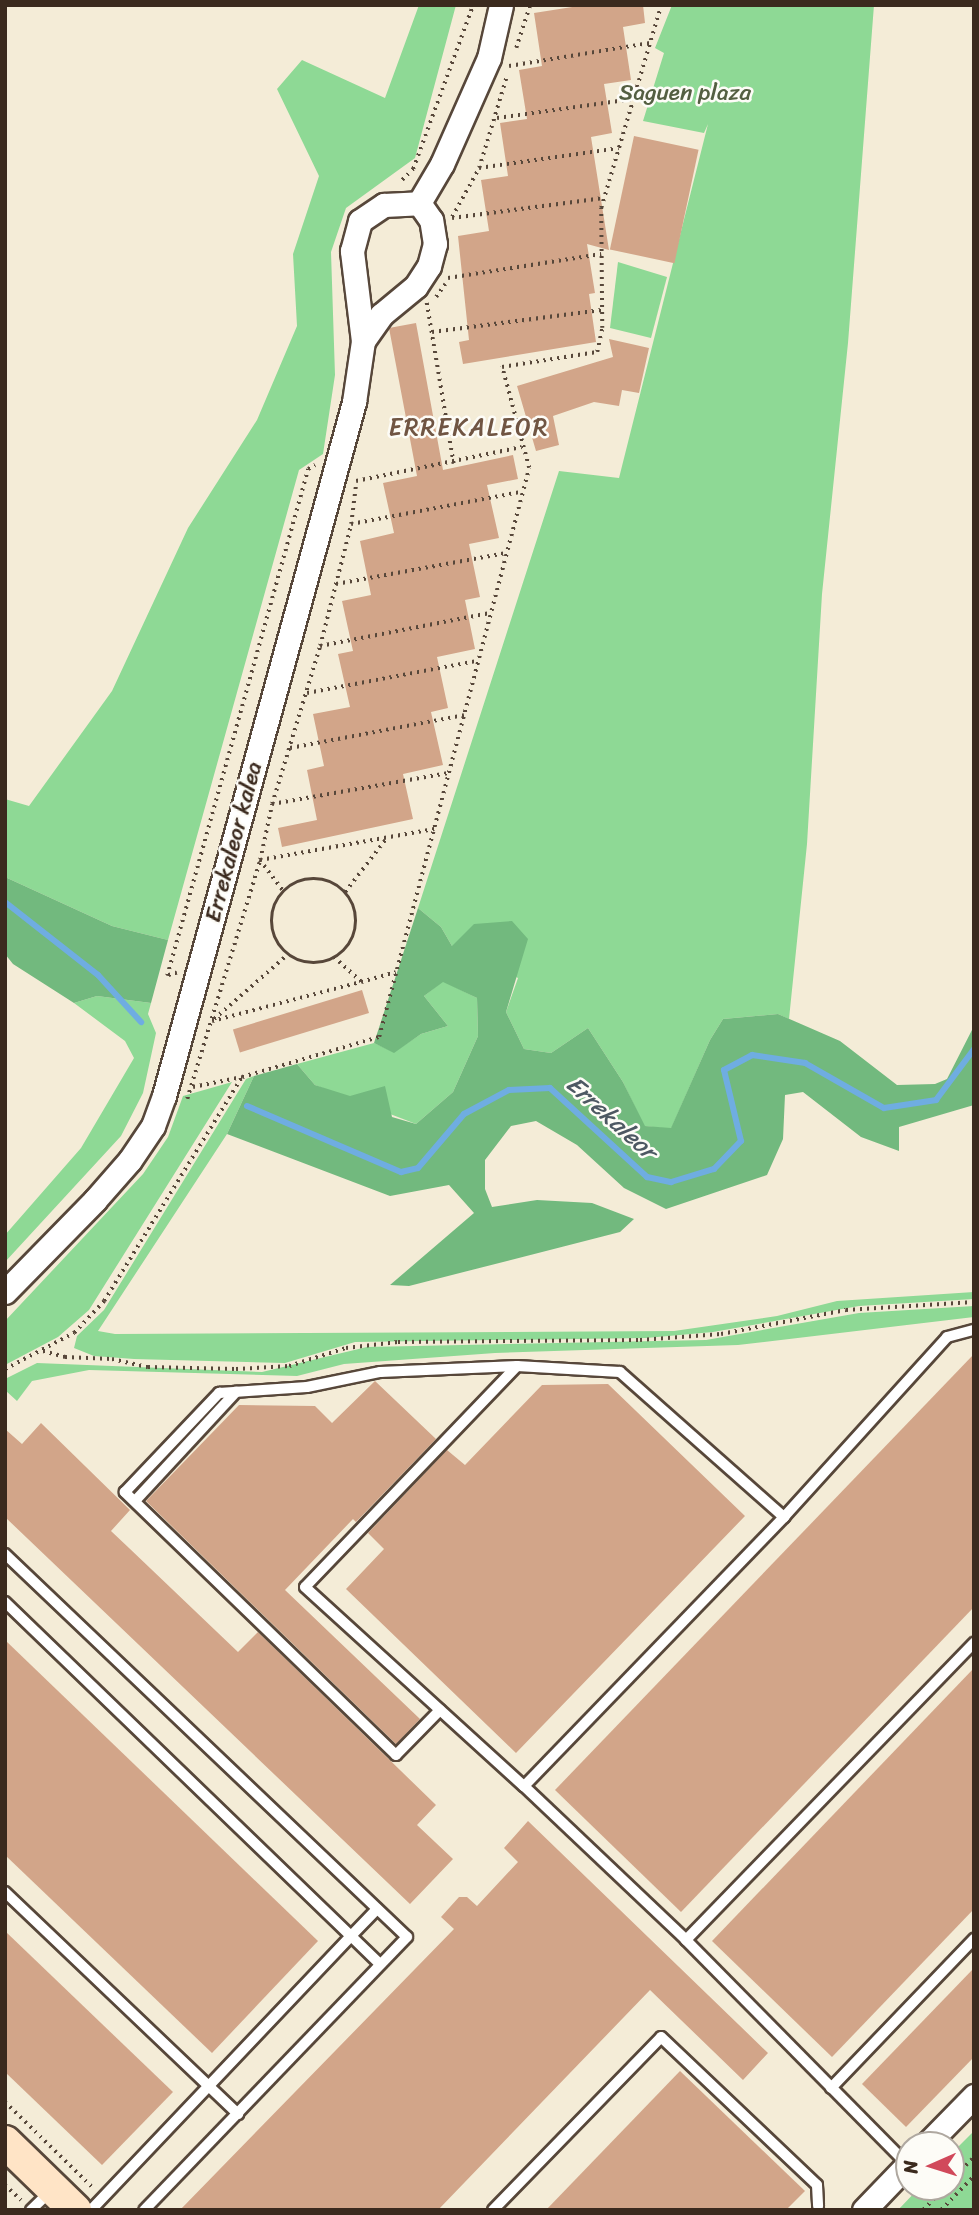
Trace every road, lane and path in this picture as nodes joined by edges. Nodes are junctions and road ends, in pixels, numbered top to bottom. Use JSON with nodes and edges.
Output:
{"nodes":[{"id":1,"x":472,"y":5,"type":"edge"},
{"id":2,"x":501,"y":5,"type":"edge"},
{"id":3,"x":530,"y":5,"type":"edge"},
{"id":4,"x":661,"y":5,"type":"edge"},
{"id":5,"x":650,"y":43,"type":"junction"},
{"id":6,"x":509,"y":66,"type":"junction"},
{"id":7,"x":633,"y":99,"type":"junction"},
{"id":8,"x":496,"y":118,"type":"junction"},
{"id":9,"x":619,"y":148,"type":"junction"},
{"id":10,"x":479,"y":168,"type":"junction"},
{"id":11,"x":392,"y":184,"type":"dead end"},
{"id":12,"x":604,"y":198,"type":"junction"},
{"id":13,"x":419,"y":202,"type":"junction"},
{"id":14,"x":601,"y":254,"type":"junction"},
{"id":15,"x":448,"y":278,"type":"dead end"},
{"id":16,"x":427,"y":303,"type":"dead end"},
{"id":17,"x":602,"y":310,"type":"junction"},
{"id":18,"x":432,"y":332,"type":"junction"},
{"id":19,"x":363,"y":341,"type":"junction"},
{"id":20,"x":523,"y":447,"type":"junction"},
{"id":21,"x":317,"y":464,"type":"dead end"},
{"id":22,"x":454,"y":464,"type":"junction"},
{"id":23,"x":522,"y":492,"type":"junction"},
{"id":24,"x":351,"y":524,"type":"junction"},
{"id":25,"x":506,"y":553,"type":"junction"},
{"id":26,"x":337,"y":584,"type":"junction"},
{"id":27,"x":491,"y":613,"type":"junction"},
{"id":28,"x":320,"y":646,"type":"junction"},
{"id":29,"x":478,"y":661,"type":"junction"},
{"id":30,"x":307,"y":693,"type":"junction"},
{"id":31,"x":464,"y":715,"type":"junction"},
{"id":32,"x":290,"y":748,"type":"junction"},
{"id":33,"x":448,"y":773,"type":"junction"},
{"id":34,"x":272,"y":804,"type":"junction"},
{"id":35,"x":434,"y":830,"type":"junction"},
{"id":36,"x":386,"y":839,"type":"junction"},
{"id":37,"x":260,"y":860,"type":"junction"},
{"id":38,"x":283,"y":891,"type":"junction"},
{"id":39,"x":345,"y":892,"type":"junction"},
{"id":40,"x":287,"y":954,"type":"junction"},
{"id":41,"x":334,"y":958,"type":"junction"},
{"id":42,"x":396,"y":972,"type":"junction"},
{"id":43,"x":178,"y":982,"type":"dead end"},
{"id":44,"x":361,"y":982,"type":"junction"},
{"id":45,"x":242,"y":1077,"type":"junction"},
{"id":46,"x":193,"y":1087,"type":"dead end"},
{"id":47,"x":5,"y":1292,"type":"edge"},
{"id":48,"x":974,"y":1302,"type":"edge"},
{"id":49,"x":974,"y":1330,"type":"edge"},
{"id":50,"x":43,"y":1351,"type":"junction"},
{"id":51,"x":517,"y":1366,"type":"junction"},
{"id":52,"x":5,"y":1369,"type":"edge"},
{"id":53,"x":784,"y":1517,"type":"junction"},
{"id":54,"x":5,"y":1554,"type":"edge"},
{"id":55,"x":5,"y":1601,"type":"edge"},
{"id":56,"x":974,"y":1643,"type":"edge"},
{"id":57,"x":440,"y":1710,"type":"junction"},
{"id":58,"x":524,"y":1786,"type":"junction"},
{"id":59,"x":5,"y":1892,"type":"edge"},
{"id":60,"x":377,"y":1909,"type":"junction"},
{"id":61,"x":351,"y":1936,"type":"junction"},
{"id":62,"x":974,"y":1939,"type":"edge"},
{"id":63,"x":686,"y":1940,"type":"junction"},
{"id":64,"x":380,"y":1964,"type":"junction"},
{"id":65,"x":210,"y":2086,"type":"junction"},
{"id":66,"x":831,"y":2088,"type":"junction"},
{"id":67,"x":974,"y":2096,"type":"edge"},
{"id":68,"x":5,"y":2102,"type":"edge"},
{"id":69,"x":238,"y":2114,"type":"junction"},
{"id":70,"x":940,"y":2131,"type":"edge"},
{"id":71,"x":5,"y":2142,"type":"edge"},
{"id":72,"x":895,"y":2151,"type":"edge"},
{"id":73,"x":974,"y":2176,"type":"edge"},
{"id":74,"x":895,"y":2178,"type":"edge"},
{"id":75,"x":5,"y":2185,"type":"edge"},
{"id":76,"x":42,"y":2199,"type":"edge"},
{"id":77,"x":23,"y":2201,"type":"dead end"},
{"id":78,"x":89,"y":2203,"type":"edge"},
{"id":79,"x":818,"y":2208,"type":"edge"},
{"id":80,"x":91,"y":2210,"type":"edge"},
{"id":81,"x":144,"y":2210,"type":"edge"},
{"id":82,"x":493,"y":2210,"type":"edge"},
{"id":83,"x":864,"y":2210,"type":"edge"},
{"id":84,"x":942,"y":2210,"type":"edge"}],
"edges":[{"from":1,"to":11,"type":"path"},
{"from":2,"to":13,"type":"street"},
{"from":3,"to":6,"type":"path"},
{"from":4,"to":5,"type":"path"},
{"from":5,"to":6,"type":"path"},
{"from":5,"to":7,"type":"path"},
{"from":6,"to":8,"type":"path"},
{"from":7,"to":8,"type":"path"},
{"from":7,"to":9,"type":"path"},
{"from":8,"to":10,"type":"path"},
{"from":9,"to":10,"type":"path"},
{"from":9,"to":12,"type":"path"},
{"from":10,"to":12,"type":"path"},
{"from":12,"to":14,"type":"path"},
{"from":13,"to":19,"type":"street","name":"Errekaleor kalea"},
{"from":13,"to":19,"type":"street","name":"Errekaleor kalea"},
{"from":14,"to":15,"type":"path"},
{"from":14,"to":17,"type":"path"},
{"from":16,"to":18,"type":"path"},
{"from":17,"to":18,"type":"path"},
{"from":17,"to":20,"type":"path"},
{"from":18,"to":22,"type":"path"},
{"from":19,"to":47,"type":"street","name":"Errekaleor kalea"},
{"from":20,"to":22,"type":"path"},
{"from":20,"to":23,"type":"path"},
{"from":21,"to":43,"type":"path"},
{"from":22,"to":24,"type":"path"},
{"from":23,"to":24,"type":"path"},
{"from":23,"to":25,"type":"path"},
{"from":24,"to":26,"type":"path"},
{"from":25,"to":26,"type":"path"},
{"from":25,"to":27,"type":"path"},
{"from":26,"to":28,"type":"path"},
{"from":27,"to":28,"type":"path"},
{"from":27,"to":29,"type":"path"},
{"from":28,"to":30,"type":"path"},
{"from":29,"to":30,"type":"path"},
{"from":29,"to":31,"type":"path"},
{"from":30,"to":32,"type":"path"},
{"from":31,"to":32,"type":"path"},
{"from":31,"to":33,"type":"path"},
{"from":32,"to":34,"type":"path"},
{"from":33,"to":34,"type":"path"},
{"from":33,"to":35,"type":"path"},
{"from":34,"to":37,"type":"path"},
{"from":35,"to":36,"type":"path"},
{"from":35,"to":42,"type":"path"},
{"from":36,"to":37,"type":"path"},
{"from":36,"to":39,"type":"path"},
{"from":37,"to":38,"type":"path"},
{"from":38,"to":39,"type":"path"},
{"from":38,"to":40,"type":"path"},
{"from":39,"to":41,"type":"path"},
{"from":40,"to":41,"type":"path"},
{"from":40,"to":44,"type":"path"},
{"from":41,"to":44,"type":"path"},
{"from":42,"to":44,"type":"path"},
{"from":42,"to":45,"type":"path"},
{"from":45,"to":46,"type":"path"},
{"from":45,"to":50,"type":"path"},
{"from":48,"to":50,"type":"path"},
{"from":49,"to":53,"type":"lane"},
{"from":50,"to":52,"type":"path"},
{"from":51,"to":53,"type":"lane"},
{"from":51,"to":57,"type":"lane"},
{"from":51,"to":57,"type":"lane"},
{"from":53,"to":58,"type":"lane"},
{"from":54,"to":60,"type":"lane"},
{"from":55,"to":61,"type":"lane"},
{"from":56,"to":63,"type":"lane"},
{"from":57,"to":58,"type":"lane"},
{"from":58,"to":63,"type":"lane"},
{"from":59,"to":65,"type":"lane"},
{"from":60,"to":61,"type":"lane"},
{"from":60,"to":64,"type":"lane"},
{"from":61,"to":64,"type":"lane"},
{"from":61,"to":65,"type":"lane"},
{"from":62,"to":66,"type":"lane"},
{"from":63,"to":66,"type":"lane"},
{"from":64,"to":69,"type":"lane"},
{"from":65,"to":69,"type":"lane"},
{"from":65,"to":78,"type":"lane"},
{"from":66,"to":72,"type":"lane"},
{"from":67,"to":70,"type":"street"},
{"from":68,"to":78,"type":"path"},
{"from":69,"to":81,"type":"lane"},
{"from":71,"to":76,"type":"main road"},
{"from":73,"to":84,"type":"path"},
{"from":74,"to":83,"type":"street"},
{"from":75,"to":77,"type":"path"},
{"from":76,"to":78,"type":"main road"},
{"from":78,"to":80,"type":"lane"},
{"from":79,"to":82,"type":"lane"}]}
